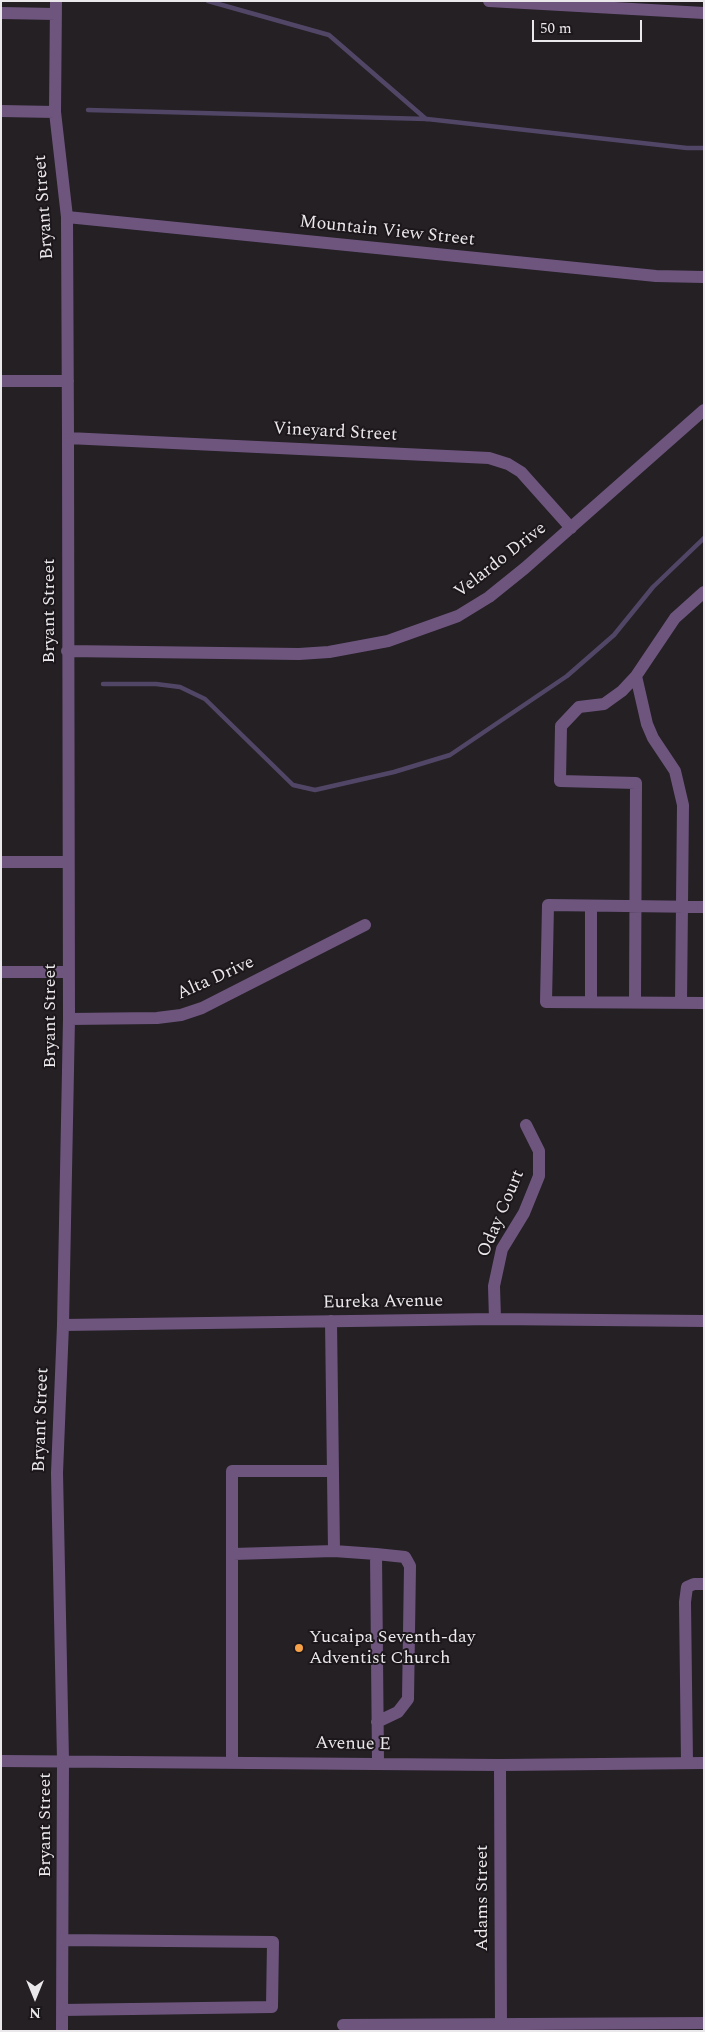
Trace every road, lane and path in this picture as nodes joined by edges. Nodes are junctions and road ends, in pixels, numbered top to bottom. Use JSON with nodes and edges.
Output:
{"nodes":[{"id":1,"x":490,"y":2,"type":"edge"},
{"id":2,"x":56,"y":8,"type":"edge"},
{"id":3,"x":1,"y":13,"type":"edge"},
{"id":4,"x":704,"y":13,"type":"edge"},
{"id":5,"x":1,"y":112,"type":"edge"},
{"id":6,"x":55,"y":112,"type":"junction"},
{"id":7,"x":67,"y":217,"type":"junction"},
{"id":8,"x":704,"y":277,"type":"edge"},
{"id":9,"x":1,"y":381,"type":"edge"},
{"id":10,"x":68,"y":381,"type":"junction"},
{"id":11,"x":704,"y":410,"type":"edge"},
{"id":12,"x":68,"y":438,"type":"junction"},
{"id":13,"x":572,"y":528,"type":"junction"},
{"id":14,"x":704,"y":592,"type":"edge"},
{"id":15,"x":67,"y":651,"type":"junction"},
{"id":16,"x":636,"y":676,"type":"junction"},
{"id":17,"x":1,"y":862,"type":"edge"},
{"id":18,"x":68,"y":862,"type":"junction"},
{"id":19,"x":591,"y":906,"type":"junction"},
{"id":20,"x":635,"y":906,"type":"junction"},
{"id":21,"x":682,"y":907,"type":"junction"},
{"id":22,"x":704,"y":907,"type":"edge"},
{"id":23,"x":365,"y":925,"type":"dead end"},
{"id":24,"x":1,"y":972,"type":"edge"},
{"id":25,"x":69,"y":972,"type":"junction"},
{"id":26,"x":590,"y":1002,"type":"junction"},
{"id":27,"x":634,"y":1002,"type":"junction"},
{"id":28,"x":681,"y":1003,"type":"junction"},
{"id":29,"x":704,"y":1003,"type":"edge"},
{"id":30,"x":69,"y":1019,"type":"junction"},
{"id":31,"x":526,"y":1125,"type":"dead end"},
{"id":32,"x":495,"y":1319,"type":"junction"},
{"id":33,"x":331,"y":1321,"type":"junction"},
{"id":34,"x":704,"y":1321,"type":"edge"},
{"id":35,"x":63,"y":1325,"type":"junction"},
{"id":36,"x":333,"y":1471,"type":"junction"},
{"id":37,"x":334,"y":1551,"type":"junction"},
{"id":38,"x":233,"y":1554,"type":"junction"},
{"id":39,"x":376,"y":1554,"type":"junction"},
{"id":40,"x":704,"y":1584,"type":"edge"},
{"id":41,"x":377,"y":1722,"type":"junction"},
{"id":42,"x":63,"y":1760,"type":"junction"},
{"id":43,"x":1,"y":1761,"type":"edge"},
{"id":44,"x":232,"y":1762,"type":"junction"},
{"id":45,"x":378,"y":1762,"type":"junction"},
{"id":46,"x":688,"y":1763,"type":"junction"},
{"id":47,"x":704,"y":1763,"type":"edge"},
{"id":48,"x":500,"y":1765,"type":"junction"},
{"id":49,"x":62,"y":1940,"type":"junction"},
{"id":50,"x":62,"y":2010,"type":"junction"},
{"id":51,"x":704,"y":2023,"type":"edge"},
{"id":52,"x":343,"y":2025,"type":"dead end"},
{"id":53,"x":501,"y":2028,"type":"edge"},
{"id":54,"x":62,"y":2031,"type":"edge"}],
"edges":[{"from":1,"to":4,"type":"street"},
{"from":2,"to":3,"type":"street"},
{"from":2,"to":6,"type":"street","name":"Bryant Street"},
{"from":5,"to":6,"type":"street"},
{"from":6,"to":7,"type":"street","name":"Bryant Street"},
{"from":7,"to":8,"type":"street","name":"Mountain View Street"},
{"from":7,"to":10,"type":"street","name":"Bryant Street"},
{"from":9,"to":10,"type":"street"},
{"from":10,"to":12,"type":"street","name":"Bryant Street"},
{"from":11,"to":13,"type":"street","name":"Velardo Drive"},
{"from":12,"to":13,"type":"street","name":"Vineyard Street"},
{"from":12,"to":15,"type":"street","name":"Bryant Street"},
{"from":13,"to":15,"type":"street","name":"Velardo Drive"},
{"from":14,"to":16,"type":"street"},
{"from":15,"to":18,"type":"street","name":"Bryant Street"},
{"from":16,"to":20,"type":"street"},
{"from":16,"to":21,"type":"street"},
{"from":17,"to":18,"type":"street"},
{"from":18,"to":25,"type":"street","name":"Bryant Street"},
{"from":19,"to":20,"type":"street"},
{"from":19,"to":26,"type":"street"},
{"from":19,"to":26,"type":"street"},
{"from":20,"to":21,"type":"street"},
{"from":20,"to":27,"type":"street"},
{"from":21,"to":22,"type":"street"},
{"from":21,"to":28,"type":"street"},
{"from":23,"to":30,"type":"street","name":"Alta Drive"},
{"from":24,"to":25,"type":"street"},
{"from":25,"to":30,"type":"street","name":"Bryant Street"},
{"from":26,"to":27,"type":"street"},
{"from":27,"to":28,"type":"street"},
{"from":28,"to":29,"type":"street"},
{"from":30,"to":35,"type":"street","name":"Bryant Street"},
{"from":31,"to":32,"type":"street","name":"Oday Court"},
{"from":32,"to":33,"type":"street","name":"Eureka Avenue"},
{"from":32,"to":34,"type":"street","name":"Eureka Avenue"},
{"from":33,"to":35,"type":"street","name":"Eureka Avenue"},
{"from":33,"to":36,"type":"street"},
{"from":35,"to":42,"type":"street","name":"Bryant Street"},
{"from":36,"to":37,"type":"street"},
{"from":36,"to":38,"type":"street"},
{"from":37,"to":38,"type":"street"},
{"from":37,"to":39,"type":"street"},
{"from":38,"to":44,"type":"street"},
{"from":39,"to":41,"type":"street"},
{"from":39,"to":41,"type":"street"},
{"from":40,"to":46,"type":"street"},
{"from":41,"to":45,"type":"street"},
{"from":42,"to":43,"type":"street","name":"Avenue E"},
{"from":42,"to":44,"type":"street","name":"Avenue E"},
{"from":42,"to":49,"type":"street","name":"Bryant Street"},
{"from":44,"to":45,"type":"street","name":"Avenue E"},
{"from":45,"to":48,"type":"street","name":"Avenue E"},
{"from":46,"to":47,"type":"street","name":"Avenue E"},
{"from":46,"to":48,"type":"street","name":"Avenue E"},
{"from":48,"to":53,"type":"street","name":"Adams Street"},
{"from":49,"to":50,"type":"street","name":"Bryant Street"},
{"from":49,"to":50,"type":"street"},
{"from":50,"to":54,"type":"street","name":"Bryant Street"},
{"from":51,"to":53,"type":"street"},
{"from":52,"to":53,"type":"street"}]}
